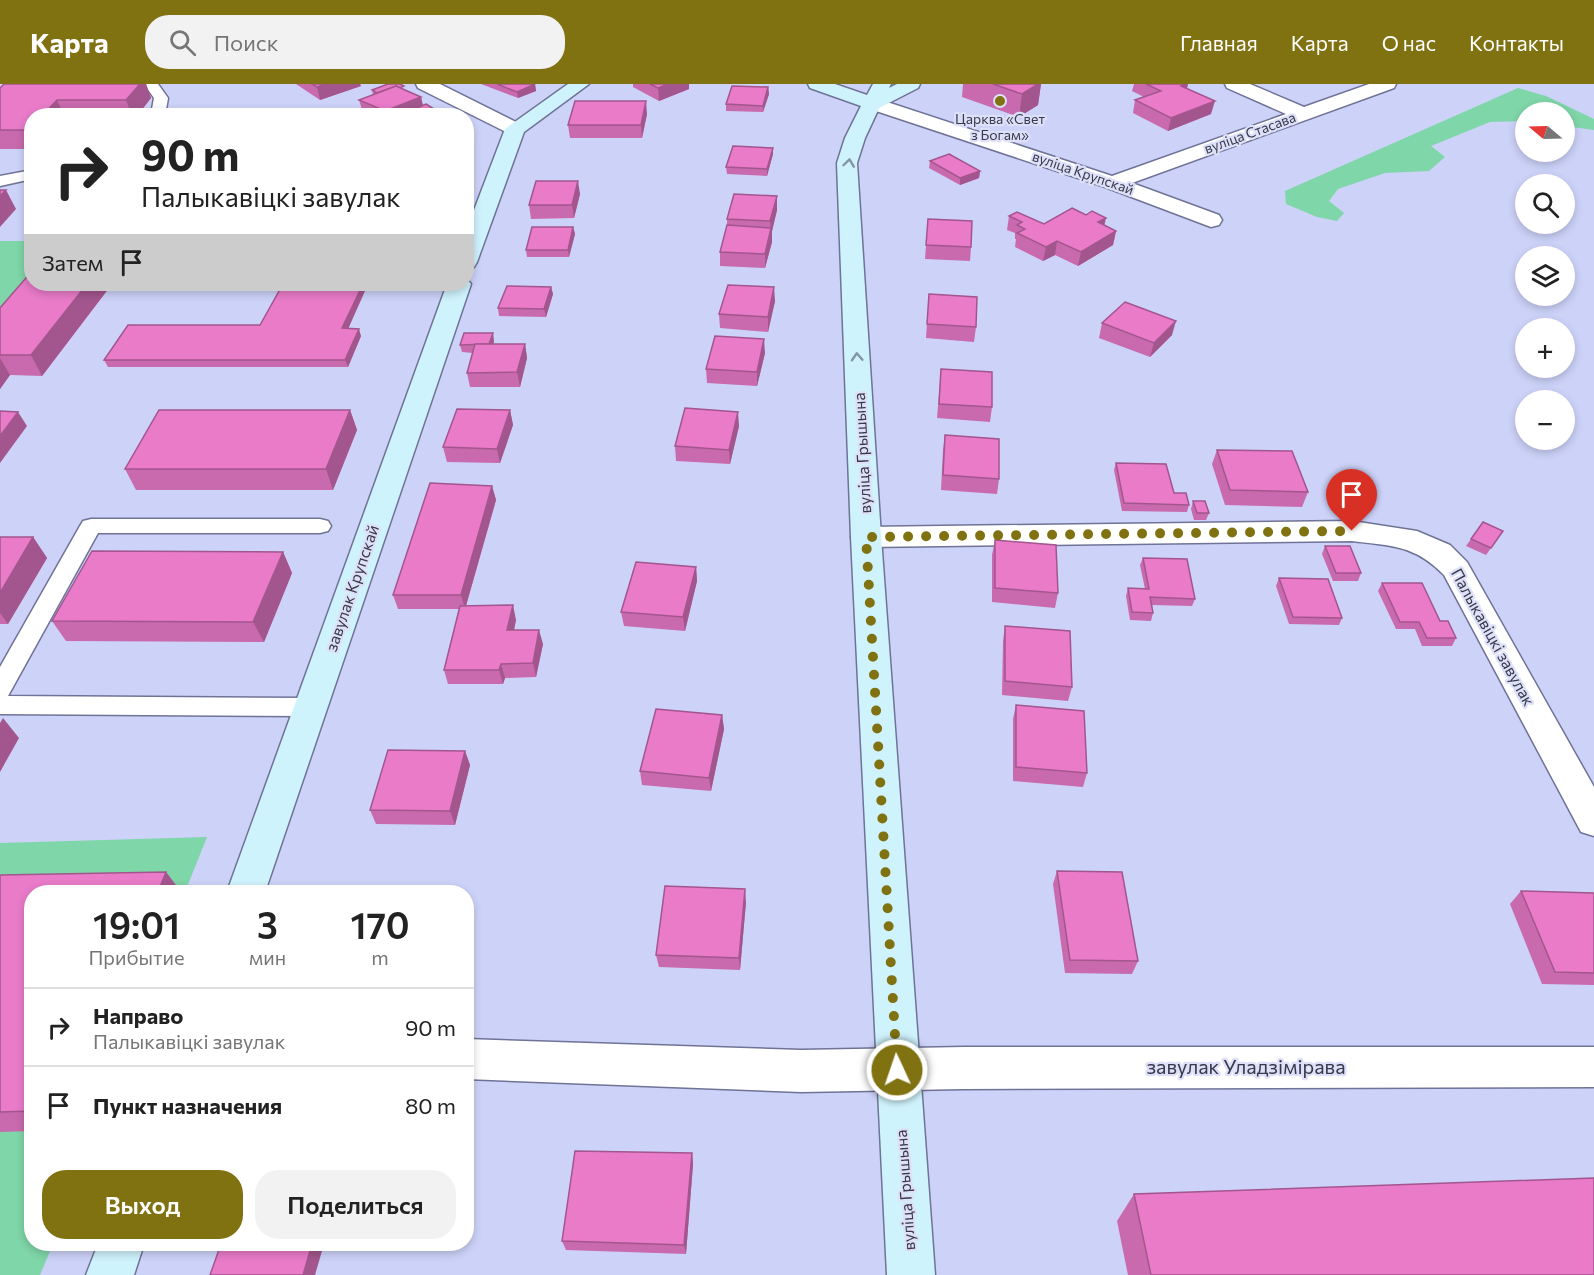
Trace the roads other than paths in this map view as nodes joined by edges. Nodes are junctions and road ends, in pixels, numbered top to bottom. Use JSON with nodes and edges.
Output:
{"nodes":[{"id":1,"x":151,"y":84,"type":"edge"},
{"id":2,"x":424,"y":84,"type":"edge"},
{"id":3,"x":580,"y":84,"type":"edge"},
{"id":4,"x":817,"y":84,"type":"edge"},
{"id":5,"x":911,"y":84,"type":"edge"},
{"id":6,"x":1234,"y":84,"type":"edge"},
{"id":7,"x":1387,"y":84,"type":"edge"},
{"id":8,"x":878,"y":94,"type":"edge"},
{"id":9,"x":159,"y":108,"type":"edge"},
{"id":10,"x":473,"y":108,"type":"edge"},
{"id":11,"x":474,"y":109,"type":"edge"},
{"id":12,"x":1303,"y":114,"type":"junction"},
{"id":13,"x":515,"y":129,"type":"junction"},
{"id":14,"x":24,"y":176,"type":"edge"},
{"id":15,"x":0,"y":181,"type":"edge"},
{"id":16,"x":1112,"y":183,"type":"junction"},
{"id":17,"x":1211,"y":220,"type":"dead end"},
{"id":18,"x":474,"y":240,"type":"edge"},
{"id":19,"x":457,"y":291,"type":"edge"},
{"id":20,"x":320,"y":526,"type":"dead end"},
{"id":21,"x":866,"y":537,"type":"junction"},
{"id":22,"x":0,"y":689,"type":"edge"},
{"id":23,"x":0,"y":705,"type":"edge"},
{"id":24,"x":310,"y":708,"type":"junction"},
{"id":25,"x":1594,"y":821,"type":"edge"},
{"id":26,"x":248,"y":885,"type":"edge"},
{"id":27,"x":474,"y":1059,"type":"edge"},
{"id":28,"x":1594,"y":1067,"type":"edge"},
{"id":29,"x":897,"y":1070,"type":"junction"},
{"id":30,"x":119,"y":1251,"type":"edge"},
{"id":31,"x":110,"y":1275,"type":"edge"},
{"id":32,"x":911,"y":1275,"type":"edge"}],
"edges":[{"from":1,"to":9,"type":"lane"},
{"from":2,"to":10,"type":"street"},
{"from":3,"to":13,"type":"main road"},
{"from":4,"to":8,"type":"main road","name":"вуліца Крупскай"},
{"from":5,"to":8,"type":"main road"},
{"from":6,"to":12,"type":"street"},
{"from":7,"to":12,"type":"street","name":"вуліца Стасава"},
{"from":8,"to":16,"type":"street","name":"вуліца Крупскай"},
{"from":21,"to":8,"type":"main road","name":"вуліца Грышына","one_way":true},
{"from":11,"to":13,"type":"street"},
{"from":12,"to":16,"type":"street","name":"вуліца Стасава"},
{"from":13,"to":18,"type":"main road"},
{"from":14,"to":15,"type":"lane"},
{"from":16,"to":17,"type":"street","name":"вуліца Крупскай"},
{"from":19,"to":24,"type":"main road","name":"завулак Крупскай"},
{"from":20,"to":22,"type":"lane"},
{"from":21,"to":25,"type":"street","name":"Палыкавіцкі завулак"},
{"from":21,"to":29,"type":"main road","name":"вуліца Грышына"},
{"from":23,"to":24,"type":"lane"},
{"from":24,"to":26,"type":"main road","name":"завулак Крупскай"},
{"from":27,"to":29,"type":"street","name":"завулак Уладзімірава"},
{"from":28,"to":29,"type":"street","name":"завулак Уладзімірава"},
{"from":29,"to":32,"type":"main road","name":"вуліца Грышына"},
{"from":30,"to":31,"type":"main road"}]}
